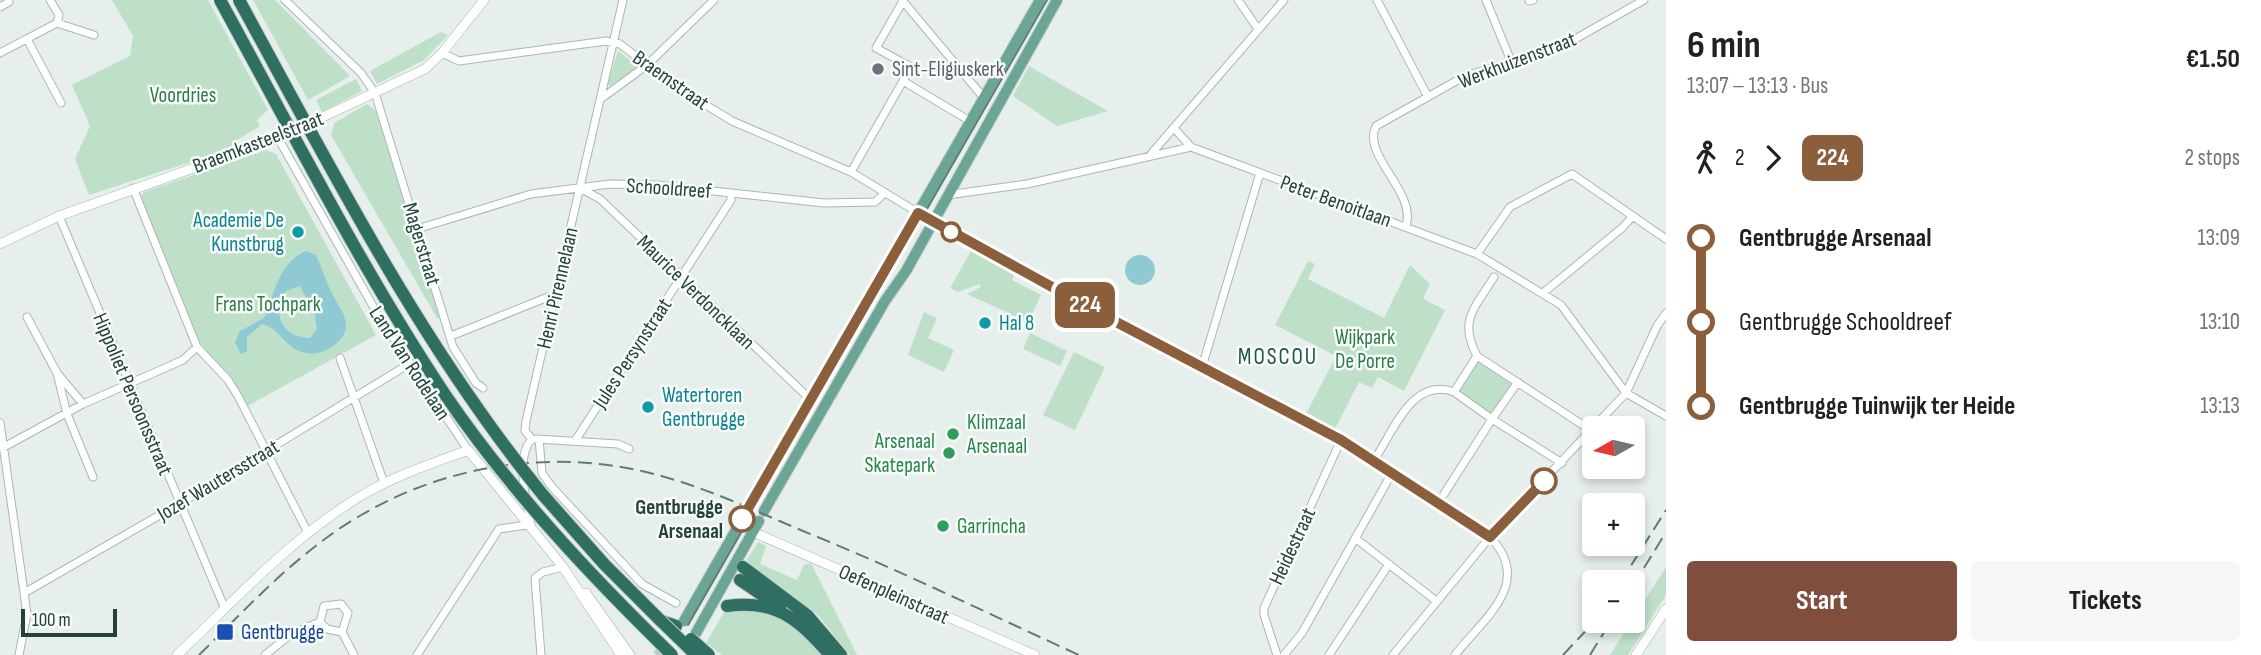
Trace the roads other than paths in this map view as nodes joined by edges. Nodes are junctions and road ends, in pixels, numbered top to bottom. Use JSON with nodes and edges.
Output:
{"nodes":[{"id":1,"x":50,"y":0,"type":"edge"},
{"id":2,"x":220,"y":0,"type":"edge"},
{"id":3,"x":239,"y":0,"type":"edge"},
{"id":4,"x":285,"y":0,"type":"edge"},
{"id":5,"x":484,"y":0,"type":"edge"},
{"id":6,"x":623,"y":0,"type":"edge"},
{"id":7,"x":714,"y":0,"type":"edge"},
{"id":8,"x":902,"y":0,"type":"edge"},
{"id":9,"x":1040,"y":0,"type":"edge"},
{"id":10,"x":1057,"y":0,"type":"edge"},
{"id":11,"x":1238,"y":0,"type":"edge"},
{"id":12,"x":1284,"y":0,"type":"edge"},
{"id":13,"x":1377,"y":0,"type":"edge"},
{"id":14,"x":1486,"y":0,"type":"edge"},
{"id":15,"x":1644,"y":0,"type":"edge"},
{"id":16,"x":9,"y":2,"type":"dead end"},
{"id":17,"x":0,"y":7,"type":"edge"},
{"id":18,"x":57,"y":23,"type":"junction"},
{"id":19,"x":1258,"y":29,"type":"junction"},
{"id":20,"x":94,"y":35,"type":"dead end"},
{"id":21,"x":27,"y":39,"type":"junction"},
{"id":22,"x":613,"y":42,"type":"junction"},
{"id":23,"x":0,"y":53,"type":"edge"},
{"id":24,"x":442,"y":53,"type":"junction"},
{"id":25,"x":1511,"y":61,"type":"junction"},
{"id":26,"x":647,"y":65,"type":"junction"},
{"id":27,"x":903,"y":81,"type":"junction"},
{"id":28,"x":374,"y":93,"type":"junction"},
{"id":29,"x":1428,"y":97,"type":"junction"},
{"id":30,"x":602,"y":98,"type":"junction"},
{"id":31,"x":984,"y":98,"type":"junction"},
{"id":32,"x":61,"y":103,"type":"dead end"},
{"id":33,"x":971,"y":121,"type":"junction"},
{"id":34,"x":1174,"y":128,"type":"junction"},
{"id":35,"x":278,"y":138,"type":"junction"},
{"id":36,"x":1191,"y":146,"type":"junction"},
{"id":37,"x":1151,"y":155,"type":"junction"},
{"id":38,"x":851,"y":172,"type":"junction"},
{"id":39,"x":1261,"y":173,"type":"junction"},
{"id":40,"x":133,"y":188,"type":"junction"},
{"id":41,"x":580,"y":188,"type":"junction"},
{"id":42,"x":732,"y":193,"type":"junction"},
{"id":43,"x":885,"y":193,"type":"junction"},
{"id":44,"x":946,"y":195,"type":"junction"},
{"id":45,"x":918,"y":213,"type":"junction"},
{"id":46,"x":59,"y":216,"type":"junction"},
{"id":47,"x":1633,"y":216,"type":"junction"},
{"id":48,"x":933,"y":222,"type":"junction"},
{"id":49,"x":1406,"y":226,"type":"junction"},
{"id":50,"x":417,"y":229,"type":"junction"},
{"id":51,"x":1666,"y":239,"type":"edge"},
{"id":52,"x":1,"y":241,"type":"edge"},
{"id":53,"x":1478,"y":254,"type":"junction"},
{"id":54,"x":1497,"y":273,"type":"junction"},
{"id":55,"x":681,"y":279,"type":"junction"},
{"id":56,"x":1544,"y":292,"type":"junction"},
{"id":57,"x":555,"y":298,"type":"junction"},
{"id":58,"x":1666,"y":313,"type":"edge"},
{"id":59,"x":27,"y":317,"type":"dead end"},
{"id":60,"x":451,"y":336,"type":"junction"},
{"id":61,"x":197,"y":347,"type":"junction"},
{"id":62,"x":205,"y":356,"type":"junction"},
{"id":63,"x":1477,"y":356,"type":"junction"},
{"id":64,"x":340,"y":358,"type":"dead end"},
{"id":65,"x":183,"y":360,"type":"junction"},
{"id":66,"x":409,"y":364,"type":"junction"},
{"id":67,"x":1202,"y":367,"type":"junction"},
{"id":68,"x":57,"y":373,"type":"junction"},
{"id":69,"x":1518,"y":382,"type":"junction"},
{"id":70,"x":129,"y":383,"type":"junction"},
{"id":71,"x":483,"y":388,"type":"dead end"},
{"id":72,"x":1454,"y":392,"type":"junction"},
{"id":73,"x":1626,"y":393,"type":"junction"},
{"id":74,"x":352,"y":397,"type":"junction"},
{"id":75,"x":811,"y":400,"type":"junction"},
{"id":76,"x":83,"y":404,"type":"junction"},
{"id":77,"x":66,"y":414,"type":"junction"},
{"id":78,"x":1605,"y":416,"type":"edge"},
{"id":79,"x":1666,"y":416,"type":"edge"},
{"id":80,"x":1492,"y":419,"type":"junction"},
{"id":81,"x":0,"y":423,"type":"edge"},
{"id":82,"x":1582,"y":424,"type":"edge"},
{"id":83,"x":535,"y":439,"type":"junction"},
{"id":84,"x":1341,"y":440,"type":"junction"},
{"id":85,"x":575,"y":441,"type":"junction"},
{"id":86,"x":1582,"y":442,"type":"edge"},
{"id":87,"x":4,"y":447,"type":"junction"},
{"id":88,"x":629,"y":449,"type":"dead end"},
{"id":89,"x":468,"y":450,"type":"junction"},
{"id":90,"x":265,"y":453,"type":"junction"},
{"id":91,"x":1375,"y":458,"type":"junction"},
{"id":92,"x":1562,"y":463,"type":"junction"},
{"id":93,"x":1392,"y":473,"type":"junction"},
{"id":94,"x":93,"y":477,"type":"dead end"},
{"id":95,"x":384,"y":483,"type":"junction"},
{"id":96,"x":1444,"y":494,"type":"dead end"},
{"id":97,"x":179,"y":504,"type":"junction"},
{"id":98,"x":759,"y":521,"type":"junction"},
{"id":99,"x":529,"y":527,"type":"junction"},
{"id":100,"x":308,"y":533,"type":"junction"},
{"id":101,"x":1490,"y":537,"type":"junction"},
{"id":102,"x":1355,"y":538,"type":"junction"},
{"id":103,"x":1389,"y":564,"type":"junction"},
{"id":104,"x":717,"y":565,"type":"junction"},
{"id":105,"x":564,"y":570,"type":"junction"},
{"id":106,"x":736,"y":570,"type":"junction"},
{"id":107,"x":24,"y":593,"type":"junction"},
{"id":108,"x":1435,"y":600,"type":"junction"},
{"id":109,"x":676,"y":603,"type":"dead end"},
{"id":110,"x":727,"y":606,"type":"joint"},
{"id":111,"x":226,"y":609,"type":"junction"},
{"id":112,"x":1665,"y":614,"type":"edge"},
{"id":113,"x":791,"y":615,"type":"junction"},
{"id":114,"x":661,"y":621,"type":"junction"},
{"id":115,"x":684,"y":621,"type":"dead end"},
{"id":116,"x":320,"y":622,"type":"junction"},
{"id":117,"x":342,"y":632,"type":"junction"},
{"id":118,"x":19,"y":655,"type":"edge"},
{"id":119,"x":177,"y":655,"type":"edge"},
{"id":120,"x":265,"y":655,"type":"edge"},
{"id":121,"x":354,"y":655,"type":"edge"},
{"id":122,"x":417,"y":655,"type":"edge"},
{"id":123,"x":541,"y":655,"type":"edge"},
{"id":124,"x":621,"y":655,"type":"edge"},
{"id":125,"x":631,"y":655,"type":"edge"},
{"id":126,"x":672,"y":655,"type":"edge"},
{"id":127,"x":696,"y":655,"type":"edge"},
{"id":128,"x":709,"y":655,"type":"edge"},
{"id":129,"x":830,"y":655,"type":"edge"},
{"id":130,"x":841,"y":655,"type":"edge"},
{"id":131,"x":1035,"y":655,"type":"edge"},
{"id":132,"x":1278,"y":655,"type":"edge"},
{"id":133,"x":1284,"y":655,"type":"edge"},
{"id":134,"x":1329,"y":655,"type":"edge"},
{"id":135,"x":1393,"y":655,"type":"edge"},
{"id":136,"x":1455,"y":655,"type":"edge"},
{"id":137,"x":1636,"y":655,"type":"edge"}],
"edges":[{"from":1,"to":18,"type":"street"},
{"from":2,"to":126,"type":"highway","bridge":true},
{"from":3,"to":114,"type":"highway","bridge":true},
{"from":4,"to":28,"type":"street","name":"Magerstraat"},
{"from":5,"to":24,"type":"street","name":"Braemkasteelstraat"},
{"from":6,"to":22,"type":"street","name":"Henri Pirennelaan"},
{"from":7,"to":26,"type":"street"},
{"from":8,"to":27,"type":"street"},
{"from":8,"to":31,"type":"street"},
{"from":9,"to":31,"type":"main road"},
{"from":10,"to":44,"type":"main road"},
{"from":11,"to":19,"type":"street"},
{"from":12,"to":19,"type":"street"},
{"from":13,"to":29,"type":"street"},
{"from":14,"to":25,"type":"street"},
{"from":15,"to":25,"type":"street","name":"Werkhuizenstraat"},
{"from":16,"to":17,"type":"street"},
{"from":18,"to":20,"type":"street"},
{"from":18,"to":21,"type":"street"},
{"from":19,"to":34,"type":"street"},
{"from":21,"to":23,"type":"street"},
{"from":21,"to":32,"type":"street"},
{"from":22,"to":24,"type":"street","name":"Braemstraat"},
{"from":22,"to":26,"type":"street","name":"Braemstraat"},
{"from":22,"to":30,"type":"street","name":"Henri Pirennelaan"},
{"from":24,"to":28,"type":"street","name":"Braemkasteelstraat"},
{"from":25,"to":29,"type":"street","name":"Werkhuizenstraat"},
{"from":26,"to":30,"type":"street"},
{"from":26,"to":38,"type":"street","name":"Braemstraat"},
{"from":27,"to":33,"type":"street"},
{"from":27,"to":38,"type":"street"},
{"from":28,"to":35,"type":"street","name":"Braemkasteelstraat"},
{"from":28,"to":50,"type":"street","name":"Magerstraat"},
{"from":29,"to":49,"type":"street","name":"Werkhuizenstraat"},
{"from":30,"to":41,"type":"street","name":"Henri Pirennelaan"},
{"from":31,"to":33,"type":"main road"},
{"from":33,"to":45,"type":"main road"},
{"from":34,"to":36,"type":"street"},
{"from":34,"to":37,"type":"street"},
{"from":35,"to":40,"type":"street","name":"Braemkasteelstraat"},
{"from":35,"to":66,"type":"street","name":"Land Van Rodelaan"},
{"from":36,"to":37,"type":"street"},
{"from":36,"to":39,"type":"street","name":"Peter Benoitlaan"},
{"from":37,"to":44,"type":"street"},
{"from":38,"to":43,"type":"street","name":"Braemstraat"},
{"from":39,"to":49,"type":"street","name":"Peter Benoitlaan"},
{"from":39,"to":67,"type":"street"},
{"from":40,"to":46,"type":"street","name":"Braemkasteelstraat"},
{"from":40,"to":61,"type":"street"},
{"from":41,"to":42,"type":"street","name":"Schooldreef"},
{"from":41,"to":50,"type":"street","name":"Schooldreef"},
{"from":41,"to":55,"type":"street","name":"Maurice Verdoncklaan"},
{"from":41,"to":57,"type":"street","name":"Henri Pirennelaan"},
{"from":42,"to":43,"type":"street","name":"Schooldreef"},
{"from":42,"to":55,"type":"street","name":"Jules Persynstraat"},
{"from":43,"to":45,"type":"street"},
{"from":44,"to":48,"type":"main road"},
{"from":45,"to":48,"type":"street"},
{"from":45,"to":75,"type":"main road"},
{"from":46,"to":52,"type":"street","name":"Braemkasteelstraat"},
{"from":46,"to":70,"type":"street","name":"Hippoliet Persoonsstraat"},
{"from":47,"to":51,"type":"street"},
{"from":47,"to":53,"type":"street"},
{"from":47,"to":56,"type":"street"},
{"from":48,"to":67,"type":"street"},
{"from":48,"to":98,"type":"main road"},
{"from":49,"to":53,"type":"street","name":"Peter Benoitlaan"},
{"from":50,"to":60,"type":"street","name":"Magerstraat"},
{"from":53,"to":54,"type":"street","name":"Peter Benoitlaan"},
{"from":54,"to":56,"type":"street","name":"Peter Benoitlaan"},
{"from":54,"to":63,"type":"street"},
{"from":55,"to":75,"type":"street","name":"Maurice Verdoncklaan"},
{"from":55,"to":85,"type":"street","name":"Jules Persynstraat"},
{"from":56,"to":73,"type":"street","name":"Peter Benoitlaan"},
{"from":57,"to":60,"type":"street"},
{"from":57,"to":83,"type":"street","name":"Henri Pirennelaan"},
{"from":58,"to":73,"type":"street"},
{"from":59,"to":68,"type":"street"},
{"from":60,"to":71,"type":"street","name":"Magerstraat"},
{"from":61,"to":62,"type":"street"},
{"from":61,"to":65,"type":"street"},
{"from":62,"to":65,"type":"street"},
{"from":62,"to":90,"type":"street"},
{"from":63,"to":69,"type":"street"},
{"from":63,"to":72,"type":"street"},
{"from":64,"to":74,"type":"street"},
{"from":65,"to":70,"type":"street"},
{"from":66,"to":74,"type":"street","name":"Jozef Wautersstraat"},
{"from":66,"to":89,"type":"street","name":"Land Van Rodelaan"},
{"from":67,"to":84,"type":"street"},
{"from":68,"to":76,"type":"street"},
{"from":68,"to":77,"type":"street"},
{"from":69,"to":80,"type":"street"},
{"from":69,"to":82,"type":"street"},
{"from":70,"to":76,"type":"street"},
{"from":70,"to":97,"type":"street","name":"Hippoliet Persoonsstraat"},
{"from":72,"to":80,"type":"street"},
{"from":72,"to":91,"type":"street"},
{"from":73,"to":78,"type":"street"},
{"from":73,"to":79,"type":"street","name":"Peter Benoitlaan"},
{"from":74,"to":90,"type":"street","name":"Jozef Wautersstraat"},
{"from":74,"to":95,"type":"street"},
{"from":75,"to":104,"type":"main road"},
{"from":76,"to":77,"type":"street"},
{"from":77,"to":87,"type":"street"},
{"from":77,"to":94,"type":"street"},
{"from":80,"to":92,"type":"street"},
{"from":80,"to":96,"type":"street"},
{"from":81,"to":87,"type":"street"},
{"from":83,"to":85,"type":"street"},
{"from":83,"to":99,"type":"street","name":"Henri Pirennelaan"},
{"from":83,"to":109,"type":"street"},
{"from":84,"to":91,"type":"street"},
{"from":84,"to":132,"type":"street","name":"Heidestraat"},
{"from":85,"to":88,"type":"street"},
{"from":86,"to":92,"type":"street"},
{"from":87,"to":107,"type":"street"},
{"from":89,"to":95,"type":"street"},
{"from":89,"to":99,"type":"street","name":"Land Van Rodelaan"},
{"from":90,"to":97,"type":"street","name":"Jozef Wautersstraat"},
{"from":90,"to":100,"type":"street"},
{"from":91,"to":93,"type":"street"},
{"from":92,"to":101,"type":"street"},
{"from":93,"to":101,"type":"street"},
{"from":93,"to":102,"type":"street"},
{"from":95,"to":100,"type":"street"},
{"from":97,"to":107,"type":"street","name":"Jozef Wautersstraat"},
{"from":97,"to":111,"type":"street","name":"Hippoliet Persoonsstraat"},
{"from":98,"to":106,"type":"main road"},
{"from":98,"to":131,"type":"street","name":"Oefenpleinstraat"},
{"from":99,"to":105,"type":"street","name":"Land Van Rodelaan"},
{"from":99,"to":122,"type":"street"},
{"from":100,"to":111,"type":"street"},
{"from":101,"to":108,"type":"street"},
{"from":101,"to":136,"type":"street"},
{"from":102,"to":103,"type":"street"},
{"from":102,"to":133,"type":"street"},
{"from":103,"to":108,"type":"street"},
{"from":103,"to":134,"type":"street"},
{"from":104,"to":106,"type":"main road"},
{"from":104,"to":115,"type":"main road"},
{"from":105,"to":123,"type":"street"},
{"from":105,"to":124,"type":"street","name":"Land Van Rodelaan"},
{"from":105,"to":125,"type":"street","name":"Land Van Rodelaan"},
{"from":106,"to":110,"type":"main road"},
{"from":106,"to":113,"type":"highway"},
{"from":106,"to":130,"type":"highway"},
{"from":107,"to":118,"type":"street"},
{"from":108,"to":135,"type":"street"},
{"from":110,"to":113,"type":"highway"},
{"from":111,"to":119,"type":"street"},
{"from":112,"to":137,"type":"street"},
{"from":113,"to":129,"type":"highway"},
{"from":114,"to":127,"type":"highway","bridge":true},
{"from":114,"to":128,"type":"highway","bridge":true},
{"from":116,"to":117,"type":"street"},
{"from":116,"to":117,"type":"street"},
{"from":116,"to":120,"type":"street"},
{"from":117,"to":121,"type":"street"}]}
